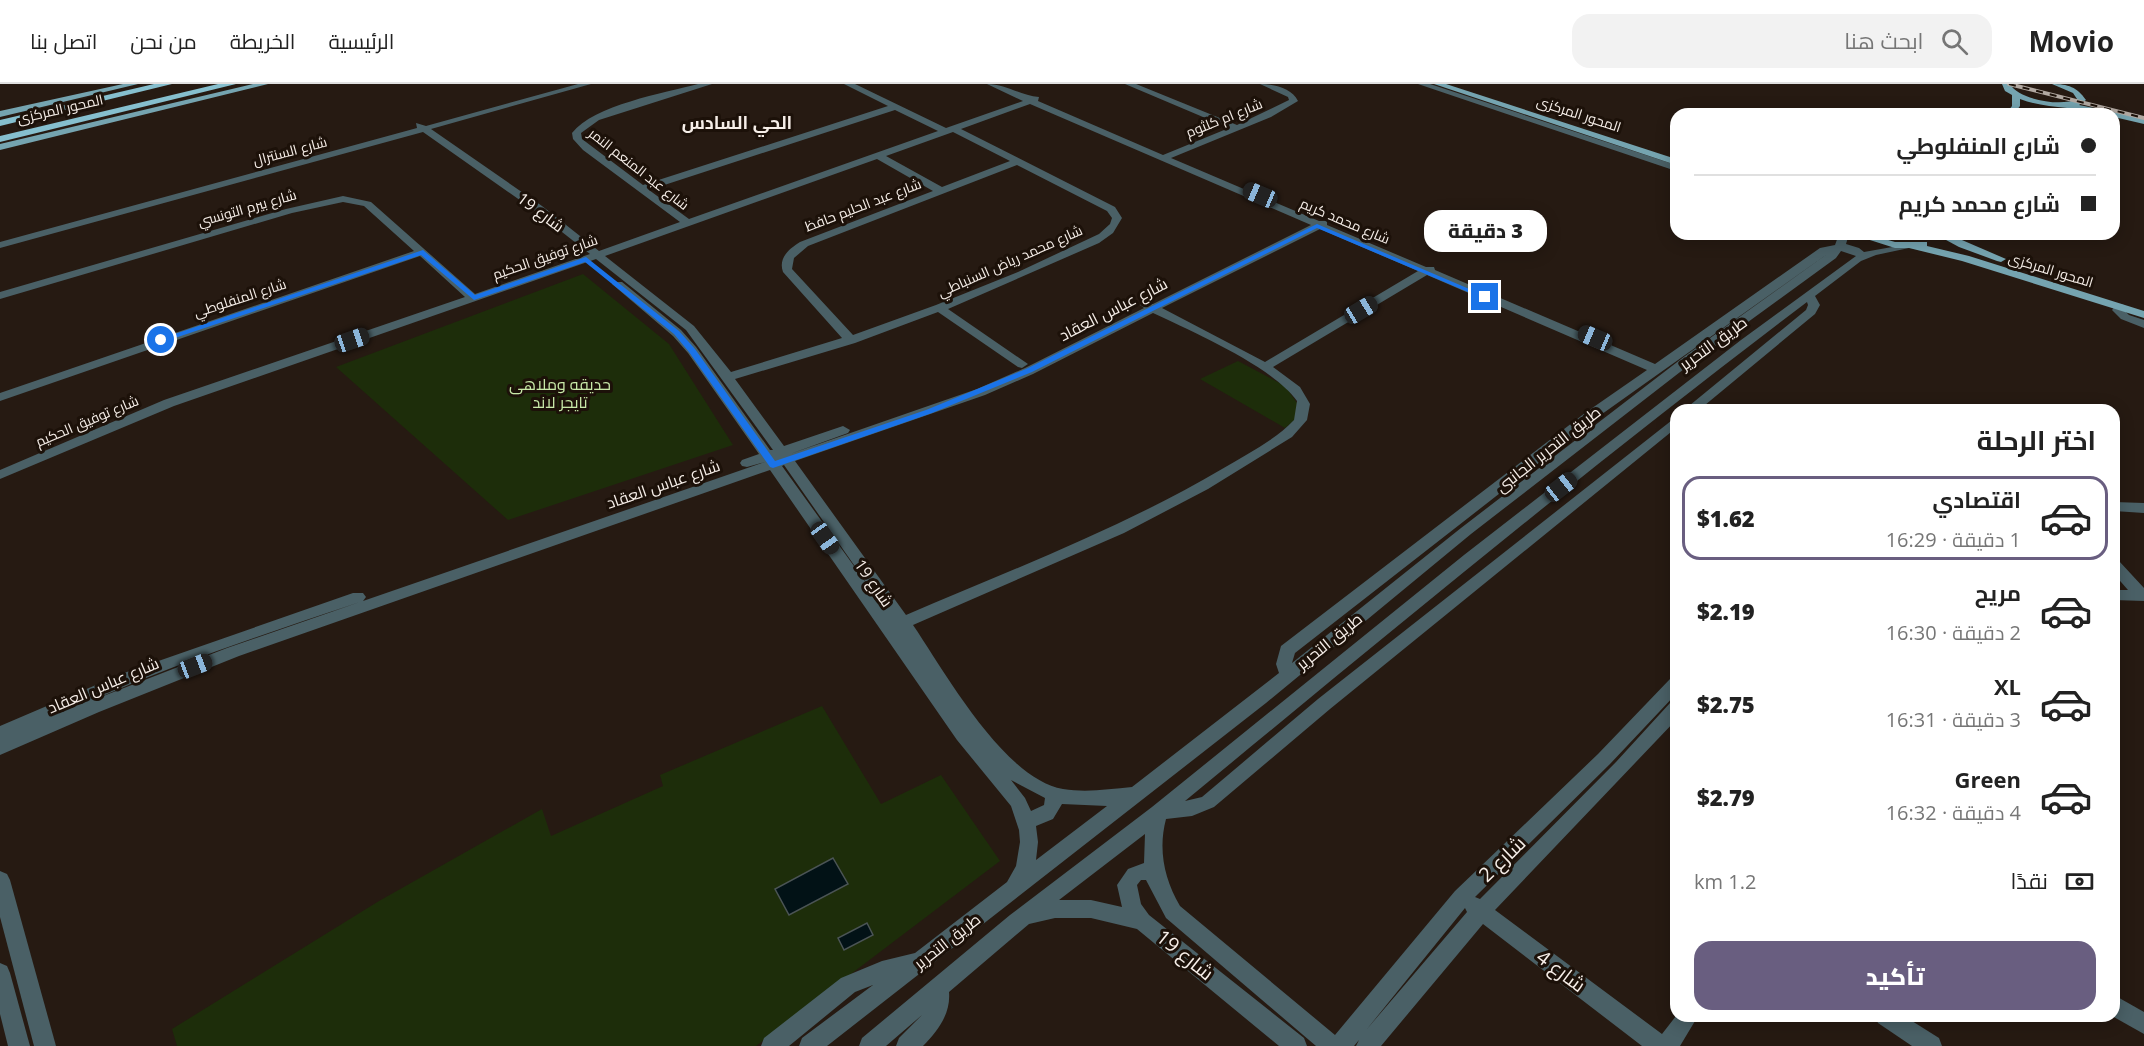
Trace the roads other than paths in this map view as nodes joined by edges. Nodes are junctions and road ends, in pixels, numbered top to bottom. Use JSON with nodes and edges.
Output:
{"nodes":[{"id":1,"x":134,"y":84,"type":"edge"},
{"id":2,"x":166,"y":84,"type":"edge"},
{"id":3,"x":230,"y":84,"type":"edge"},
{"id":4,"x":264,"y":84,"type":"edge"},
{"id":5,"x":568,"y":84,"type":"edge"},
{"id":6,"x":587,"y":84,"type":"edge"},
{"id":7,"x":708,"y":84,"type":"edge"},
{"id":8,"x":848,"y":84,"type":"edge"},
{"id":9,"x":990,"y":84,"type":"edge"},
{"id":10,"x":1001,"y":84,"type":"edge"},
{"id":11,"x":1129,"y":84,"type":"edge"},
{"id":12,"x":1264,"y":84,"type":"edge"},
{"id":13,"x":1422,"y":84,"type":"edge"},
{"id":14,"x":1438,"y":84,"type":"edge"},
{"id":15,"x":1462,"y":84,"type":"edge"},
{"id":16,"x":2056,"y":84,"type":"edge"},
{"id":17,"x":1992,"y":85,"type":"edge"},
{"id":18,"x":2072,"y":88,"type":"edge"},
{"id":19,"x":2011,"y":90,"type":"edge"},
{"id":20,"x":2095,"y":99,"type":"dead end"},
{"id":21,"x":1033,"y":100,"type":"junction"},
{"id":22,"x":2107,"y":103,"type":"dead end"},
{"id":23,"x":2061,"y":105,"type":"junction"},
{"id":24,"x":897,"y":106,"type":"junction"},
{"id":25,"x":32,"y":107,"type":"junction"},
{"id":26,"x":2014,"y":108,"type":"edge"},
{"id":27,"x":2050,"y":108,"type":"edge"},
{"id":28,"x":2077,"y":108,"type":"edge"},
{"id":29,"x":0,"y":114,"type":"edge"},
{"id":30,"x":2144,"y":114,"type":"edge"},
{"id":31,"x":134,"y":115,"type":"junction"},
{"id":32,"x":2120,"y":116,"type":"edge"},
{"id":33,"x":2144,"y":121,"type":"edge"},
{"id":34,"x":0,"y":123,"type":"edge"},
{"id":35,"x":416,"y":128,"type":"junction"},
{"id":36,"x":1237,"y":128,"type":"junction"},
{"id":37,"x":950,"y":129,"type":"junction"},
{"id":38,"x":0,"y":139,"type":"edge"},
{"id":39,"x":0,"y":147,"type":"edge"},
{"id":40,"x":1670,"y":151,"type":"edge"},
{"id":41,"x":878,"y":155,"type":"junction"},
{"id":42,"x":1166,"y":157,"type":"junction"},
{"id":43,"x":1670,"y":160,"type":"edge"},
{"id":44,"x":1018,"y":161,"type":"junction"},
{"id":45,"x":1670,"y":166,"type":"edge"},
{"id":46,"x":642,"y":189,"type":"junction"},
{"id":47,"x":941,"y":191,"type":"junction"},
{"id":48,"x":1315,"y":222,"type":"junction"},
{"id":49,"x":688,"y":223,"type":"junction"},
{"id":50,"x":0,"y":238,"type":"edge"},
{"id":51,"x":1875,"y":240,"type":"edge"},
{"id":52,"x":1930,"y":240,"type":"edge"},
{"id":53,"x":1953,"y":240,"type":"edge"},
{"id":54,"x":1841,"y":241,"type":"edge"},
{"id":55,"x":0,"y":245,"type":"edge"},
{"id":56,"x":1909,"y":246,"type":"junction"},
{"id":57,"x":423,"y":252,"type":"junction"},
{"id":58,"x":591,"y":257,"type":"junction"},
{"id":59,"x":1862,"y":257,"type":"junction"},
{"id":60,"x":1428,"y":270,"type":"junction"},
{"id":61,"x":2087,"y":292,"type":"junction"},
{"id":62,"x":0,"y":296,"type":"edge"},
{"id":63,"x":1809,"y":296,"type":"junction"},
{"id":64,"x":474,"y":298,"type":"junction"},
{"id":65,"x":2144,"y":305,"type":"edge"},
{"id":66,"x":1148,"y":306,"type":"junction"},
{"id":67,"x":2120,"y":307,"type":"junction"},
{"id":68,"x":942,"y":309,"type":"junction"},
{"id":69,"x":2144,"y":315,"type":"edge"},
{"id":70,"x":2144,"y":324,"type":"edge"},
{"id":71,"x":851,"y":340,"type":"junction"},
{"id":72,"x":1688,"y":353,"type":"junction"},
{"id":73,"x":1022,"y":364,"type":"junction"},
{"id":74,"x":1265,"y":367,"type":"junction"},
{"id":75,"x":1658,"y":367,"type":"junction"},
{"id":76,"x":728,"y":377,"type":"junction"},
{"id":77,"x":0,"y":397,"type":"edge"},
{"id":78,"x":1697,"y":404,"type":"edge"},
{"id":79,"x":1670,"y":426,"type":"edge"},
{"id":80,"x":1538,"y":457,"type":"junction"},
{"id":81,"x":777,"y":458,"type":"junction"},
{"id":82,"x":0,"y":475,"type":"edge"},
{"id":83,"x":1538,"y":475,"type":"junction"},
{"id":84,"x":2120,"y":497,"type":"edge"},
{"id":85,"x":2144,"y":498,"type":"edge"},
{"id":86,"x":2120,"y":507,"type":"edge"},
{"id":87,"x":2144,"y":507,"type":"edge"},
{"id":88,"x":1449,"y":544,"type":"junction"},
{"id":89,"x":1469,"y":559,"type":"junction"},
{"id":90,"x":1418,"y":568,"type":"junction"},
{"id":91,"x":2120,"y":571,"type":"edge"},
{"id":92,"x":1441,"y":582,"type":"junction"},
{"id":93,"x":2120,"y":595,"type":"edge"},
{"id":94,"x":2143,"y":596,"type":"edge"},
{"id":95,"x":903,"y":623,"type":"junction"},
{"id":96,"x":1288,"y":675,"type":"junction"},
{"id":97,"x":1670,"y":689,"type":"edge"},
{"id":98,"x":1670,"y":714,"type":"edge"},
{"id":99,"x":0,"y":733,"type":"edge"},
{"id":100,"x":969,"y":733,"type":"junction"},
{"id":101,"x":0,"y":748,"type":"edge"},
{"id":102,"x":1137,"y":792,"type":"junction"},
{"id":103,"x":1054,"y":794,"type":"junction"},
{"id":104,"x":1159,"y":812,"type":"junction"},
{"id":105,"x":1025,"y":819,"type":"junction"},
{"id":106,"x":1155,"y":874,"type":"junction"},
{"id":107,"x":0,"y":880,"type":"edge"},
{"id":108,"x":1012,"y":890,"type":"junction"},
{"id":109,"x":1462,"y":897,"type":"junction"},
{"id":110,"x":1480,"y":910,"type":"junction"},
{"id":111,"x":1021,"y":918,"type":"junction"},
{"id":112,"x":1142,"y":921,"type":"junction"},
{"id":113,"x":920,"y":961,"type":"junction"},
{"id":114,"x":0,"y":973,"type":"edge"},
{"id":115,"x":938,"y":988,"type":"junction"},
{"id":116,"x":2120,"y":1009,"type":"edge"},
{"id":117,"x":1684,"y":1022,"type":"edge"},
{"id":118,"x":1895,"y":1022,"type":"edge"},
{"id":119,"x":2144,"y":1024,"type":"edge"},
{"id":120,"x":19,"y":1046,"type":"edge"},
{"id":121,"x":45,"y":1046,"type":"edge"},
{"id":122,"x":772,"y":1046,"type":"edge"},
{"id":123,"x":810,"y":1046,"type":"edge"},
{"id":124,"x":870,"y":1046,"type":"edge"},
{"id":125,"x":907,"y":1046,"type":"edge"},
{"id":126,"x":1296,"y":1046,"type":"edge"},
{"id":127,"x":1332,"y":1046,"type":"edge"},
{"id":128,"x":1340,"y":1046,"type":"edge"},
{"id":129,"x":1367,"y":1046,"type":"edge"},
{"id":130,"x":1660,"y":1046,"type":"edge"},
{"id":131,"x":1666,"y":1046,"type":"edge"},
{"id":132,"x":1931,"y":1046,"type":"edge"}],
"edges":[{"from":1,"to":25,"type":"main road"},
{"from":2,"to":25,"type":"highway"},
{"from":2,"to":34,"type":"highway","name":"المحور المركزى"},
{"from":3,"to":31,"type":"highway"},
{"from":3,"to":38,"type":"highway","name":"المحور المركزى"},
{"from":4,"to":31,"type":"main road"},
{"from":5,"to":35,"type":"street","name":"شارع السنترال"},
{"from":6,"to":35,"type":"street","name":"شارع السنترال"},
{"from":7,"to":46,"type":"street","name":"شارع عبد المنعم النمر"},
{"from":8,"to":24,"type":"street"},
{"from":9,"to":21,"type":"street","name":"شارع محمد كريم"},
{"from":10,"to":21,"type":"street","name":"شارع محمد كريم"},
{"from":11,"to":36,"type":"street"},
{"from":12,"to":36,"type":"street","name":"شارع ام كلثوم"},
{"from":13,"to":45,"type":"street"},
{"from":14,"to":43,"type":"main road","name":"المحور المركزى"},
{"from":15,"to":40,"type":"main road","name":"المحور المركزى"},
{"from":16,"to":18,"type":"main road"},
{"from":17,"to":19,"type":"main road"},
{"from":18,"to":20,"type":"main road"},
{"from":18,"to":23,"type":"main road"},
{"from":19,"to":23,"type":"main road"},
{"from":19,"to":26,"type":"main road"},
{"from":21,"to":37,"type":"street","name":"شارع توفيق الحكيم"},
{"from":21,"to":42,"type":"street","name":"شارع محمد كريم"},
{"from":22,"to":30,"type":"main road"},
{"from":23,"to":27,"type":"main road"},
{"from":23,"to":28,"type":"main road"},
{"from":24,"to":37,"type":"street"},
{"from":24,"to":46,"type":"street"},
{"from":25,"to":29,"type":"main road"},
{"from":31,"to":39,"type":"main road"},
{"from":32,"to":33,"type":"main road"},
{"from":35,"to":50,"type":"street","name":"شارع السنترال"},
{"from":35,"to":55,"type":"street","name":"شارع السنترال"},
{"from":35,"to":58,"type":"street","name":"شارع 19"},
{"from":36,"to":42,"type":"street","name":"شارع ام كلثوم"},
{"from":37,"to":41,"type":"street","name":"شارع توفيق الحكيم"},
{"from":37,"to":44,"type":"street","name":"شارع محمد رياض السنباطي"},
{"from":41,"to":47,"type":"street"},
{"from":41,"to":49,"type":"street","name":"شارع توفيق الحكيم"},
{"from":42,"to":48,"type":"street","name":"شارع محمد كريم"},
{"from":44,"to":47,"type":"street","name":"شارع عبد الحليم حافظ"},
{"from":44,"to":68,"type":"street","name":"شارع محمد رياض السنباطي"},
{"from":46,"to":49,"type":"street","name":"شارع عبد المنعم النمر"},
{"from":47,"to":71,"type":"street","name":"شارع عبد الحليم حافظ"},
{"from":48,"to":60,"type":"street","name":"شارع محمد كريم"},
{"from":48,"to":66,"type":"street","name":"شارع عباس العقاد"},
{"from":49,"to":58,"type":"street","name":"شارع توفيق الحكيم"},
{"from":51,"to":56,"type":"main road","name":"المحور المركزى"},
{"from":52,"to":56,"type":"main road"},
{"from":53,"to":61,"type":"main road","name":"المحور المركزى"},
{"from":54,"to":59,"type":"street"},
{"from":54,"to":72,"type":"street","name":"طريق التحرير"},
{"from":56,"to":59,"type":"street","name":"طريق التحرير"},
{"from":56,"to":61,"type":"main road","name":"المحور المركزى"},
{"from":57,"to":62,"type":"street","name":"شارع بيرم التونسي"},
{"from":57,"to":64,"type":"street","name":"شارع بيرم التونسي"},
{"from":57,"to":77,"type":"street","name":"شارع المنفلوطي"},
{"from":58,"to":64,"type":"street","name":"شارع توفيق الحكيم"},
{"from":58,"to":76,"type":"street","name":"شارع 19"},
{"from":58,"to":81,"type":"street","name":"شارع 19"},
{"from":59,"to":63,"type":"street","name":"طريق التحرير"},
{"from":60,"to":74,"type":"street"},
{"from":60,"to":75,"type":"street","name":"شارع محمد كريم"},
{"from":61,"to":65,"type":"main road","name":"المحور المركزى"},
{"from":61,"to":67,"type":"main road","name":"المحور المركزى"},
{"from":63,"to":78,"type":"street"},
{"from":63,"to":89,"type":"street","name":"طريق التحرير"},
{"from":64,"to":82,"type":"street","name":"شارع توفيق الحكيم"},
{"from":66,"to":73,"type":"street","name":"شارع عباس العقاد"},
{"from":66,"to":74,"type":"street"},
{"from":66,"to":81,"type":"street","name":"شارع عباس العقاد"},
{"from":67,"to":69,"type":"main road","name":"المحور المركزى"},
{"from":67,"to":70,"type":"street"},
{"from":68,"to":71,"type":"street","name":"شارع محمد رياض السنباطي"},
{"from":68,"to":73,"type":"street"},
{"from":71,"to":76,"type":"street","name":"شارع محمد رياض السنباطي"},
{"from":72,"to":75,"type":"street","name":"طريق التحرير الجانبى"},
{"from":72,"to":83,"type":"street","name":"طريق التحرير"},
{"from":73,"to":81,"type":"street","name":"شارع عباس العقاد"},
{"from":74,"to":95,"type":"street"},
{"from":75,"to":80,"type":"street","name":"طريق التحرير الجانبى"},
{"from":76,"to":81,"type":"street","name":"شارع 19"},
{"from":79,"to":104,"type":"street"},
{"from":80,"to":83,"type":"street"},
{"from":80,"to":96,"type":"street","name":"طريق التحرير الجانبى"},
{"from":81,"to":95,"type":"street","name":"شارع 19"},
{"from":81,"to":99,"type":"street","name":"شارع عباس العقاد"},
{"from":81,"to":100,"type":"street","name":"شارع 19"},
{"from":81,"to":101,"type":"street","name":"شارع عباس العقاد"},
{"from":83,"to":88,"type":"street","name":"طريق التحرير"},
{"from":84,"to":85,"type":"street"},
{"from":86,"to":87,"type":"street"},
{"from":88,"to":89,"type":"street"},
{"from":88,"to":90,"type":"street","name":"طريق التحرير"},
{"from":89,"to":92,"type":"street","name":"طريق التحرير"},
{"from":90,"to":92,"type":"street"},
{"from":90,"to":96,"type":"street","name":"طريق التحرير"},
{"from":91,"to":94,"type":"street"},
{"from":92,"to":104,"type":"street","name":"طريق التحرير"},
{"from":93,"to":94,"type":"street"},
{"from":95,"to":100,"type":"street","name":"شارع 19"},
{"from":96,"to":102,"type":"street","name":"طريق التحرير"},
{"from":97,"to":109,"type":"street","name":"شارع 2"},
{"from":98,"to":110,"type":"street","name":"شارع 2"},
{"from":100,"to":103,"type":"street","name":"شارع 19"},
{"from":100,"to":105,"type":"street","name":"شارع 19"},
{"from":102,"to":103,"type":"street","name":"شارع 19"},
{"from":102,"to":108,"type":"street","name":"طريق التحرير"},
{"from":103,"to":105,"type":"street"},
{"from":104,"to":106,"type":"street","name":"شارع 19"},
{"from":104,"to":111,"type":"street","name":"طريق التحرير"},
{"from":105,"to":108,"type":"street","name":"شارع 19"},
{"from":106,"to":112,"type":"street"},
{"from":106,"to":127,"type":"street","name":"شارع 19"},
{"from":107,"to":121,"type":"street"},
{"from":108,"to":113,"type":"street","name":"طريق التحرير"},
{"from":109,"to":110,"type":"street","name":"شارع 4"},
{"from":109,"to":128,"type":"street","name":"شارع 2"},
{"from":110,"to":129,"type":"street","name":"شارع 2"},
{"from":110,"to":130,"type":"street","name":"شارع 4"},
{"from":111,"to":112,"type":"street","name":"شارع 19"},
{"from":111,"to":115,"type":"street","name":"طريق التحرير"},
{"from":112,"to":126,"type":"street","name":"شارع 19"},
{"from":113,"to":122,"type":"street"},
{"from":113,"to":123,"type":"street","name":"طريق التحرير"},
{"from":114,"to":120,"type":"street"},
{"from":115,"to":124,"type":"street","name":"طريق التحرير"},
{"from":115,"to":125,"type":"street"},
{"from":116,"to":119,"type":"street"},
{"from":117,"to":131,"type":"street"},
{"from":118,"to":132,"type":"street"}]}
